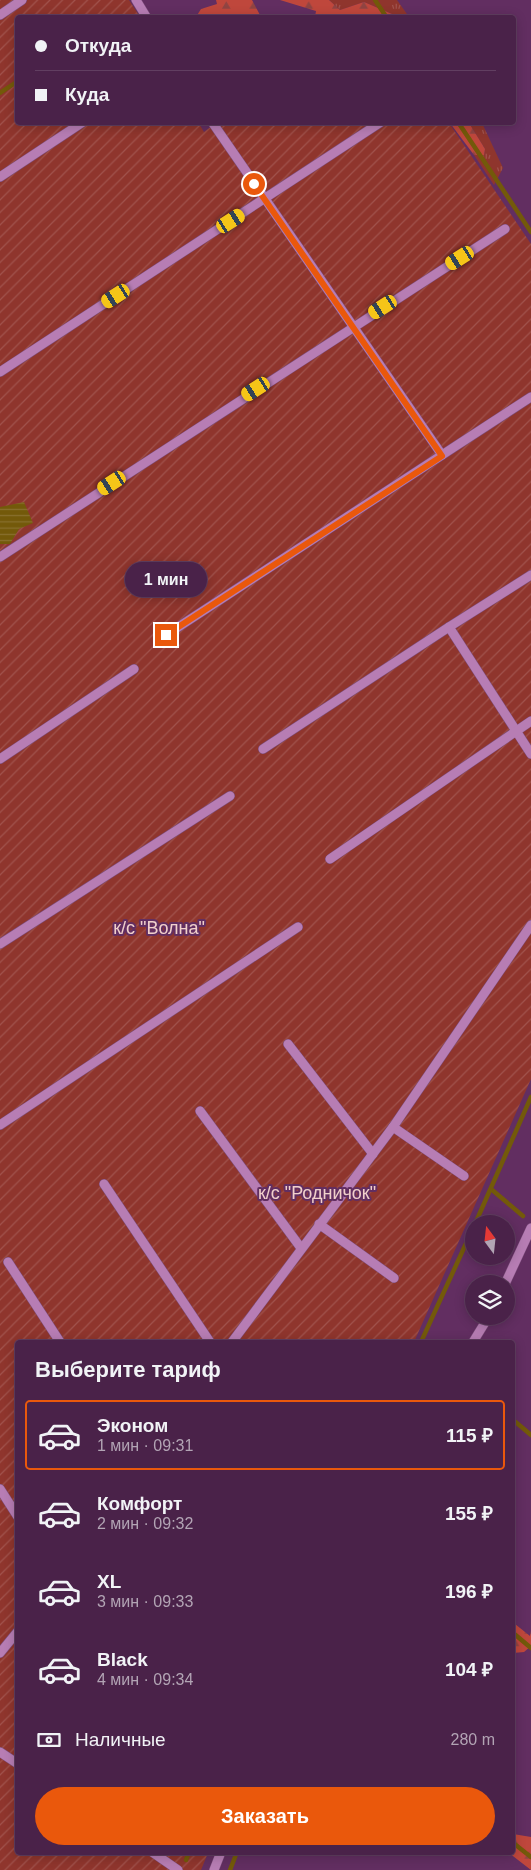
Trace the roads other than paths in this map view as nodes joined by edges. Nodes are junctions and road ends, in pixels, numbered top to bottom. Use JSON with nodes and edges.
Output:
{"nodes":[{"id":1,"x":22,"y":0,"type":"edge"},
{"id":2,"x":136,"y":0,"type":"edge"},
{"id":3,"x":0,"y":15,"type":"edge"},
{"id":4,"x":145,"y":15,"type":"edge"},
{"id":5,"x":78,"y":125,"type":"edge"},
{"id":6,"x":214,"y":125,"type":"edge"},
{"id":7,"x":376,"y":125,"type":"edge"},
{"id":8,"x":0,"y":177,"type":"edge"},
{"id":9,"x":264,"y":199,"type":"junction"},
{"id":10,"x":505,"y":229,"type":"dead end"},
{"id":11,"x":353,"y":326,"type":"junction"},
{"id":12,"x":0,"y":372,"type":"edge"},
{"id":13,"x":531,"y":397,"type":"edge"},
{"id":14,"x":442,"y":456,"type":"junction"},
{"id":15,"x":0,"y":557,"type":"edge"},
{"id":16,"x":531,"y":575,"type":"edge"},
{"id":17,"x":449,"y":627,"type":"junction"},
{"id":18,"x":166,"y":635,"type":"dead end"},
{"id":19,"x":134,"y":669,"type":"dead end"},
{"id":20,"x":531,"y":721,"type":"edge"},
{"id":21,"x":514,"y":731,"type":"junction"},
{"id":22,"x":263,"y":749,"type":"dead end"},
{"id":23,"x":531,"y":754,"type":"edge"},
{"id":24,"x":0,"y":759,"type":"edge"},
{"id":25,"x":230,"y":796,"type":"dead end"},
{"id":26,"x":330,"y":859,"type":"dead end"},
{"id":27,"x":531,"y":925,"type":"edge"},
{"id":28,"x":298,"y":926,"type":"dead end"},
{"id":29,"x":0,"y":944,"type":"edge"},
{"id":30,"x":288,"y":1044,"type":"dead end"},
{"id":31,"x":200,"y":1111,"type":"dead end"},
{"id":32,"x":0,"y":1124,"type":"edge"},
{"id":33,"x":393,"y":1127,"type":"junction"},
{"id":34,"x":373,"y":1154,"type":"junction"},
{"id":35,"x":464,"y":1176,"type":"dead end"},
{"id":36,"x":104,"y":1184,"type":"dead end"},
{"id":37,"x":319,"y":1224,"type":"junction"},
{"id":38,"x":531,"y":1228,"type":"edge"},
{"id":39,"x":301,"y":1248,"type":"junction"},
{"id":40,"x":8,"y":1262,"type":"dead end"},
{"id":41,"x":509,"y":1275,"type":"edge"},
{"id":42,"x":394,"y":1278,"type":"dead end"},
{"id":43,"x":483,"y":1325,"type":"edge"},
{"id":44,"x":59,"y":1340,"type":"edge"},
{"id":45,"x":209,"y":1340,"type":"edge"},
{"id":46,"x":233,"y":1340,"type":"edge"},
{"id":47,"x":474,"y":1340,"type":"edge"},
{"id":48,"x":0,"y":1488,"type":"edge"},
{"id":49,"x":15,"y":1512,"type":"edge"},
{"id":50,"x":15,"y":1634,"type":"edge"},
{"id":51,"x":0,"y":1654,"type":"edge"},
{"id":52,"x":0,"y":1752,"type":"edge"},
{"id":53,"x":15,"y":1762,"type":"edge"},
{"id":54,"x":156,"y":1855,"type":"edge"},
{"id":55,"x":221,"y":1855,"type":"edge"},
{"id":56,"x":178,"y":1870,"type":"edge"},
{"id":57,"x":214,"y":1870,"type":"edge"}],
"edges":[{"from":1,"to":3,"type":"lane"},
{"from":2,"to":4,"type":"lane"},
{"from":5,"to":8,"type":"lane"},
{"from":6,"to":9,"type":"lane"},
{"from":7,"to":9,"type":"lane"},
{"from":9,"to":11,"type":"lane"},
{"from":9,"to":12,"type":"lane"},
{"from":10,"to":11,"type":"lane"},
{"from":11,"to":14,"type":"lane"},
{"from":11,"to":15,"type":"lane"},
{"from":13,"to":14,"type":"lane"},
{"from":14,"to":18,"type":"lane"},
{"from":16,"to":17,"type":"lane"},
{"from":17,"to":21,"type":"lane"},
{"from":17,"to":22,"type":"lane"},
{"from":19,"to":24,"type":"lane"},
{"from":20,"to":21,"type":"lane"},
{"from":21,"to":23,"type":"lane"},
{"from":21,"to":26,"type":"lane"},
{"from":25,"to":29,"type":"lane"},
{"from":27,"to":33,"type":"lane"},
{"from":28,"to":32,"type":"lane"},
{"from":30,"to":34,"type":"lane"},
{"from":31,"to":39,"type":"lane"},
{"from":33,"to":34,"type":"lane"},
{"from":33,"to":35,"type":"lane"},
{"from":34,"to":37,"type":"lane"},
{"from":36,"to":45,"type":"lane"},
{"from":37,"to":39,"type":"lane"},
{"from":37,"to":42,"type":"lane"},
{"from":38,"to":41,"type":"lane"},
{"from":39,"to":46,"type":"lane"},
{"from":40,"to":44,"type":"lane"},
{"from":43,"to":47,"type":"lane"},
{"from":48,"to":49,"type":"lane"},
{"from":50,"to":51,"type":"lane"},
{"from":52,"to":53,"type":"lane"},
{"from":54,"to":56,"type":"lane"},
{"from":55,"to":57,"type":"lane"}]}
